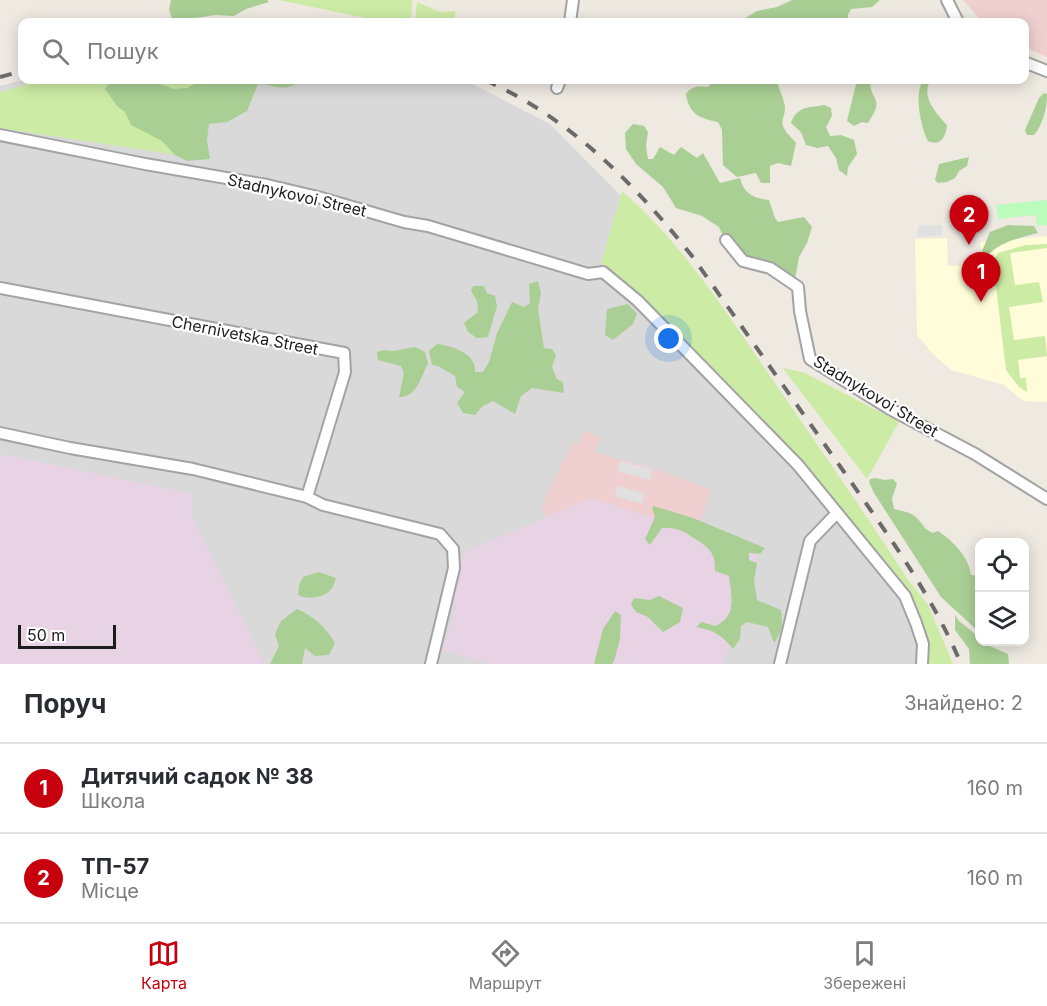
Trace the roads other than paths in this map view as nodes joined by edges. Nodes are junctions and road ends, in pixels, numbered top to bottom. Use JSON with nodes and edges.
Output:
{"nodes":[{"id":1,"x":573,"y":0,"type":"edge"},
{"id":2,"x":947,"y":0,"type":"edge"},
{"id":3,"x":571,"y":18,"type":"edge"},
{"id":4,"x":956,"y":18,"type":"edge"},
{"id":5,"x":1029,"y":64,"type":"edge"},
{"id":6,"x":1047,"y":71,"type":"edge"},
{"id":7,"x":0,"y":135,"type":"edge"},
{"id":8,"x":726,"y":240,"type":"dead end"},
{"id":9,"x":0,"y":288,"type":"edge"},
{"id":10,"x":0,"y":433,"type":"edge"},
{"id":11,"x":307,"y":496,"type":"junction"},
{"id":12,"x":1047,"y":499,"type":"edge"},
{"id":13,"x":837,"y":513,"type":"junction"},
{"id":14,"x":431,"y":664,"type":"edge"},
{"id":15,"x":780,"y":664,"type":"edge"},
{"id":16,"x":922,"y":664,"type":"edge"}],
"edges":[{"from":1,"to":3,"type":"street"},
{"from":2,"to":4,"type":"street"},
{"from":5,"to":6,"type":"street"},
{"from":7,"to":13,"type":"street","name":"Stadnykovoi Street"},
{"from":8,"to":12,"type":"street","name":"Stadnykovoi Street"},
{"from":9,"to":11,"type":"street","name":"Chernivetska Street"},
{"from":10,"to":11,"type":"street"},
{"from":11,"to":14,"type":"street"},
{"from":13,"to":15,"type":"street"},
{"from":13,"to":16,"type":"street","name":"Stadnykovoi Street"}]}
